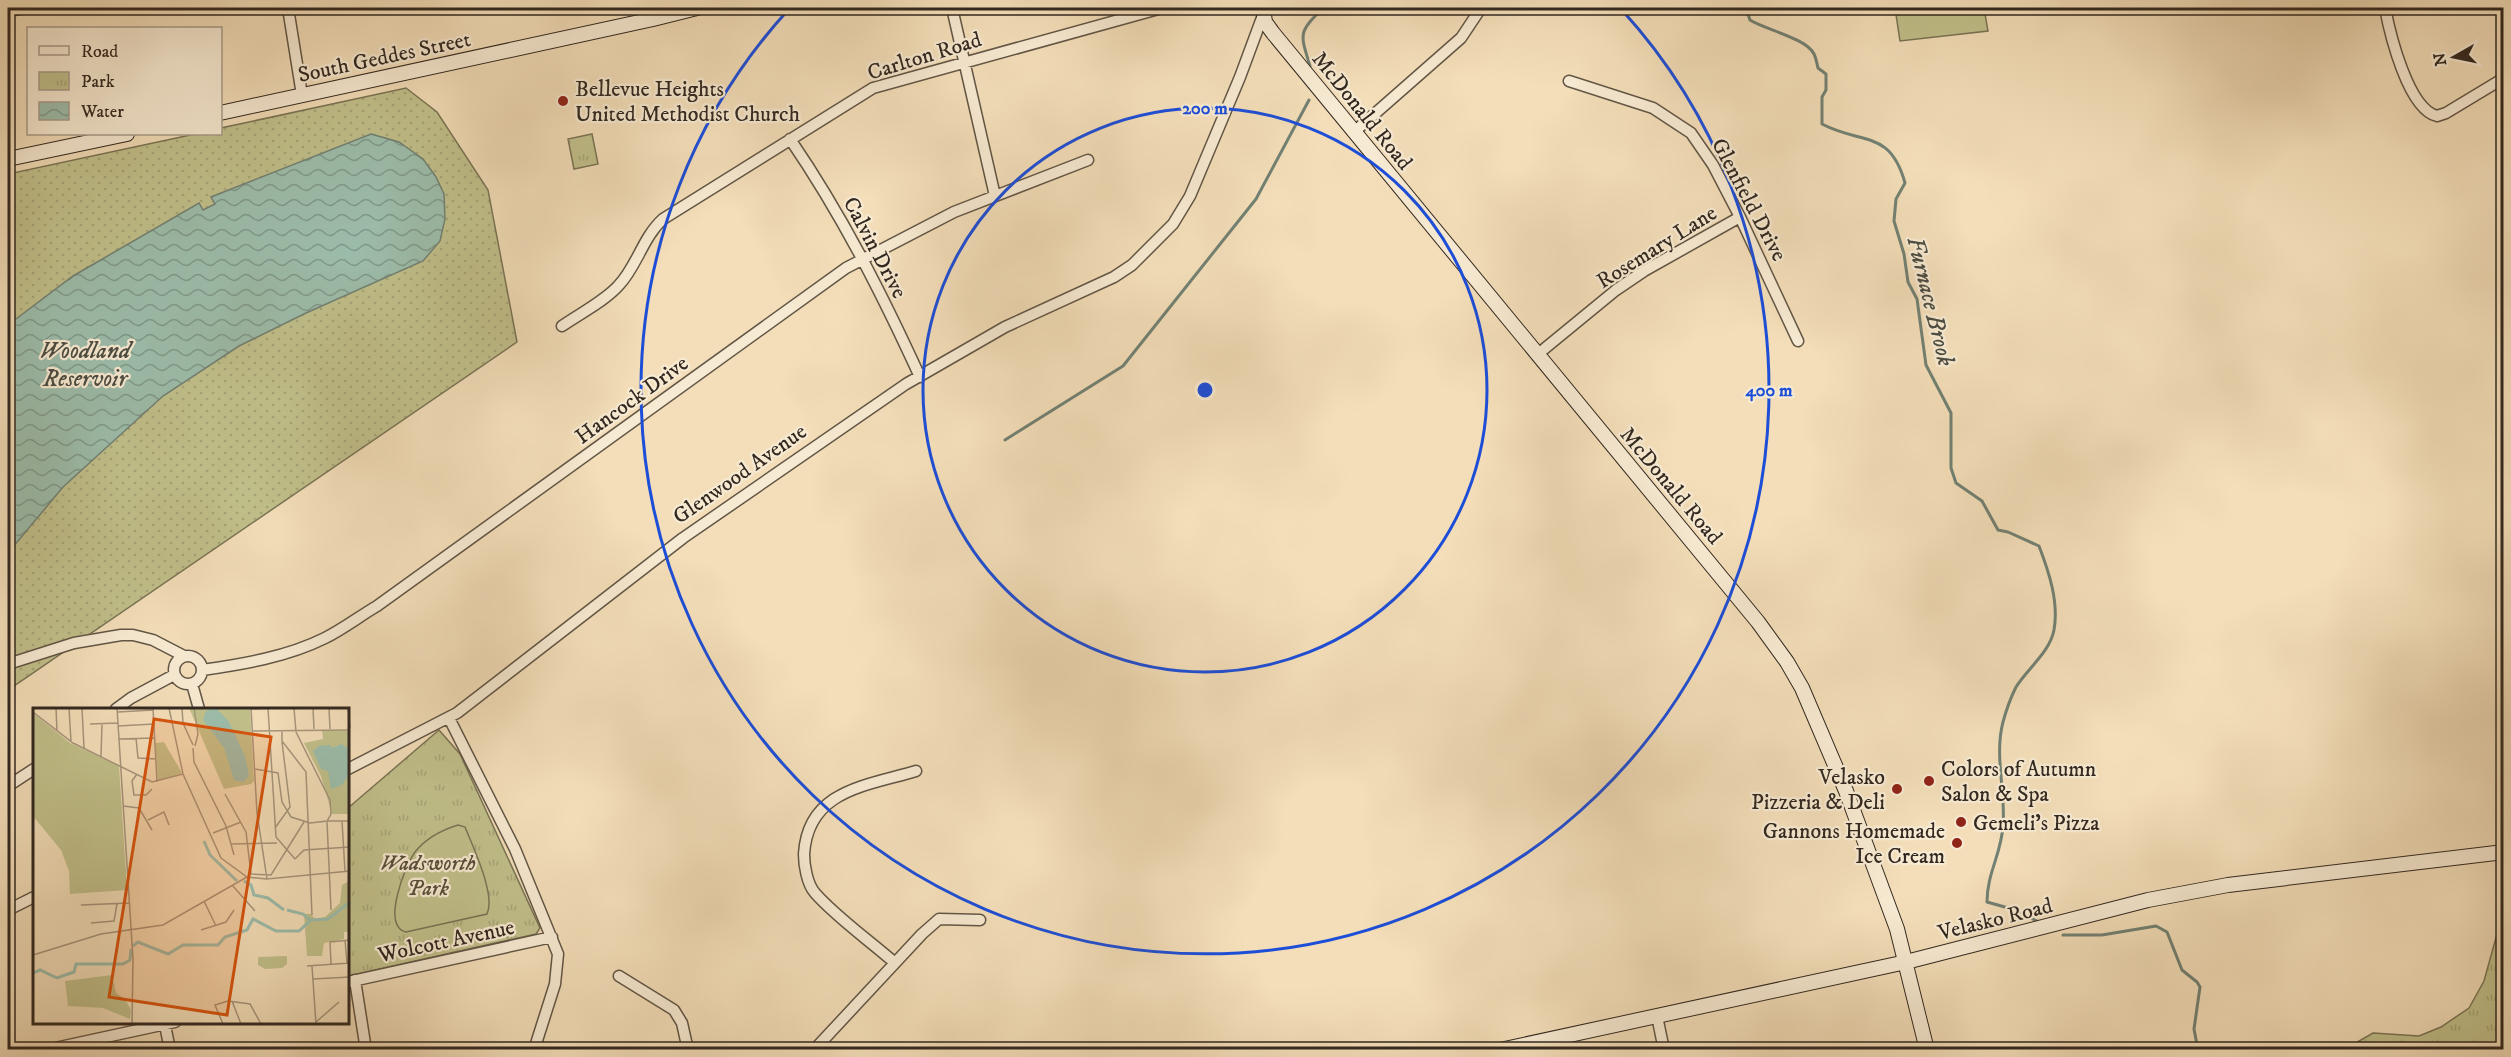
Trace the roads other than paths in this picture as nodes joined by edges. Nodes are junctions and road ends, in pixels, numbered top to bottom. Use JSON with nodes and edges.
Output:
{"nodes":[{"id":1,"x":25,"y":8,"type":"edge"},
{"id":2,"x":288,"y":8,"type":"edge"},
{"id":3,"x":697,"y":8,"type":"edge"},
{"id":4,"x":952,"y":8,"type":"edge"},
{"id":5,"x":1162,"y":8,"type":"edge"},
{"id":6,"x":1481,"y":8,"type":"edge"},
{"id":7,"x":2385,"y":8,"type":"edge"},
{"id":8,"x":8,"y":11,"type":"edge"},
{"id":9,"x":1263,"y":11,"type":"edge"},
{"id":10,"x":965,"y":61,"type":"junction"},
{"id":11,"x":2504,"y":78,"type":"edge"},
{"id":12,"x":1569,"y":81,"type":"dead end"},
{"id":13,"x":302,"y":96,"type":"junction"},
{"id":14,"x":222,"y":113,"type":"edge"},
{"id":15,"x":1354,"y":132,"type":"junction"},
{"id":16,"x":122,"y":135,"type":"edge"},
{"id":17,"x":790,"y":139,"type":"junction"},
{"id":18,"x":8,"y":159,"type":"edge"},
{"id":19,"x":1088,"y":160,"type":"dead end"},
{"id":20,"x":995,"y":196,"type":"junction"},
{"id":21,"x":1740,"y":217,"type":"junction"},
{"id":22,"x":863,"y":258,"type":"junction"},
{"id":23,"x":562,"y":326,"type":"dead end"},
{"id":24,"x":1798,"y":341,"type":"dead end"},
{"id":25,"x":1538,"y":354,"type":"junction"},
{"id":26,"x":920,"y":377,"type":"junction"},
{"id":27,"x":184,"y":656,"type":"junction"},
{"id":28,"x":8,"y":664,"type":"edge"},
{"id":29,"x":202,"y":670,"type":"junction"},
{"id":30,"x":174,"y":675,"type":"junction"},
{"id":31,"x":192,"y":684,"type":"junction"},
{"id":32,"x":117,"y":708,"type":"edge"},
{"id":33,"x":199,"y":708,"type":"edge"},
{"id":34,"x":449,"y":718,"type":"junction"},
{"id":35,"x":350,"y":768,"type":"edge"},
{"id":36,"x":33,"y":770,"type":"edge"},
{"id":37,"x":916,"y":771,"type":"dead end"},
{"id":38,"x":8,"y":786,"type":"edge"},
{"id":39,"x":2504,"y":852,"type":"edge"},
{"id":40,"x":33,"y":898,"type":"edge"},
{"id":41,"x":8,"y":910,"type":"edge"},
{"id":42,"x":980,"y":920,"type":"dead end"},
{"id":43,"x":552,"y":937,"type":"junction"},
{"id":44,"x":1906,"y":962,"type":"junction"},
{"id":45,"x":895,"y":963,"type":"junction"},
{"id":46,"x":619,"y":976,"type":"dead end"},
{"id":47,"x":351,"y":981,"type":"edge"},
{"id":48,"x":1657,"y":1016,"type":"junction"},
{"id":49,"x":170,"y":1024,"type":"edge"},
{"id":50,"x":48,"y":1049,"type":"edge"},
{"id":51,"x":170,"y":1050,"type":"edge"},
{"id":52,"x":366,"y":1050,"type":"edge"},
{"id":53,"x":534,"y":1050,"type":"edge"},
{"id":54,"x":688,"y":1050,"type":"edge"},
{"id":55,"x":814,"y":1050,"type":"edge"},
{"id":56,"x":1500,"y":1050,"type":"edge"},
{"id":57,"x":1664,"y":1050,"type":"edge"},
{"id":58,"x":1927,"y":1050,"type":"edge"}],
"edges":[{"from":1,"to":8,"type":"street"},
{"from":2,"to":13,"type":"street"},
{"from":3,"to":13,"type":"street","name":"South Geddes Street"},
{"from":4,"to":10,"type":"street"},
{"from":5,"to":10,"type":"street","name":"Carlton Road"},
{"from":6,"to":15,"type":"street"},
{"from":7,"to":11,"type":"street"},
{"from":9,"to":15,"type":"street","name":"McDonald Road"},
{"from":9,"to":26,"type":"street","name":"Glenwood Avenue"},
{"from":10,"to":17,"type":"street","name":"Carlton Road"},
{"from":10,"to":20,"type":"street"},
{"from":12,"to":21,"type":"street","name":"Glenfield Drive"},
{"from":13,"to":14,"type":"street","name":"South Geddes Street"},
{"from":15,"to":25,"type":"street","name":"McDonald Road"},
{"from":16,"to":18,"type":"street"},
{"from":17,"to":22,"type":"street","name":"Calvin Drive"},
{"from":17,"to":23,"type":"street","name":"Carlton Road"},
{"from":19,"to":20,"type":"street","name":"Hancock Drive"},
{"from":20,"to":22,"type":"street","name":"Hancock Drive"},
{"from":21,"to":24,"type":"street","name":"Glenfield Drive"},
{"from":21,"to":25,"type":"street","name":"Rosemary Lane"},
{"from":22,"to":26,"type":"street","name":"Calvin Drive"},
{"from":22,"to":29,"type":"street","name":"Hancock Drive"},
{"from":25,"to":44,"type":"street","name":"McDonald Road"},
{"from":26,"to":34,"type":"street","name":"Glenwood Avenue"},
{"from":27,"to":28,"type":"street"},
{"from":27,"to":29,"type":"street"},
{"from":27,"to":30,"type":"street"},
{"from":29,"to":31,"type":"street"},
{"from":30,"to":31,"type":"street"},
{"from":30,"to":32,"type":"street"},
{"from":31,"to":33,"type":"street"},
{"from":34,"to":35,"type":"street","name":"Glenwood Avenue"},
{"from":34,"to":43,"type":"street"},
{"from":36,"to":38,"type":"street"},
{"from":37,"to":45,"type":"street"},
{"from":39,"to":44,"type":"street","name":"Velasko Road"},
{"from":40,"to":41,"type":"street"},
{"from":42,"to":45,"type":"street"},
{"from":43,"to":47,"type":"street","name":"Wolcott Avenue"},
{"from":43,"to":53,"type":"street"},
{"from":44,"to":48,"type":"street","name":"Velasko Road"},
{"from":44,"to":58,"type":"street","name":"McDonald Road"},
{"from":45,"to":55,"type":"street"},
{"from":46,"to":54,"type":"street"},
{"from":47,"to":52,"type":"street"},
{"from":48,"to":56,"type":"street","name":"Velasko Road"},
{"from":48,"to":57,"type":"street"},
{"from":49,"to":50,"type":"street"},
{"from":49,"to":51,"type":"street"}]}
